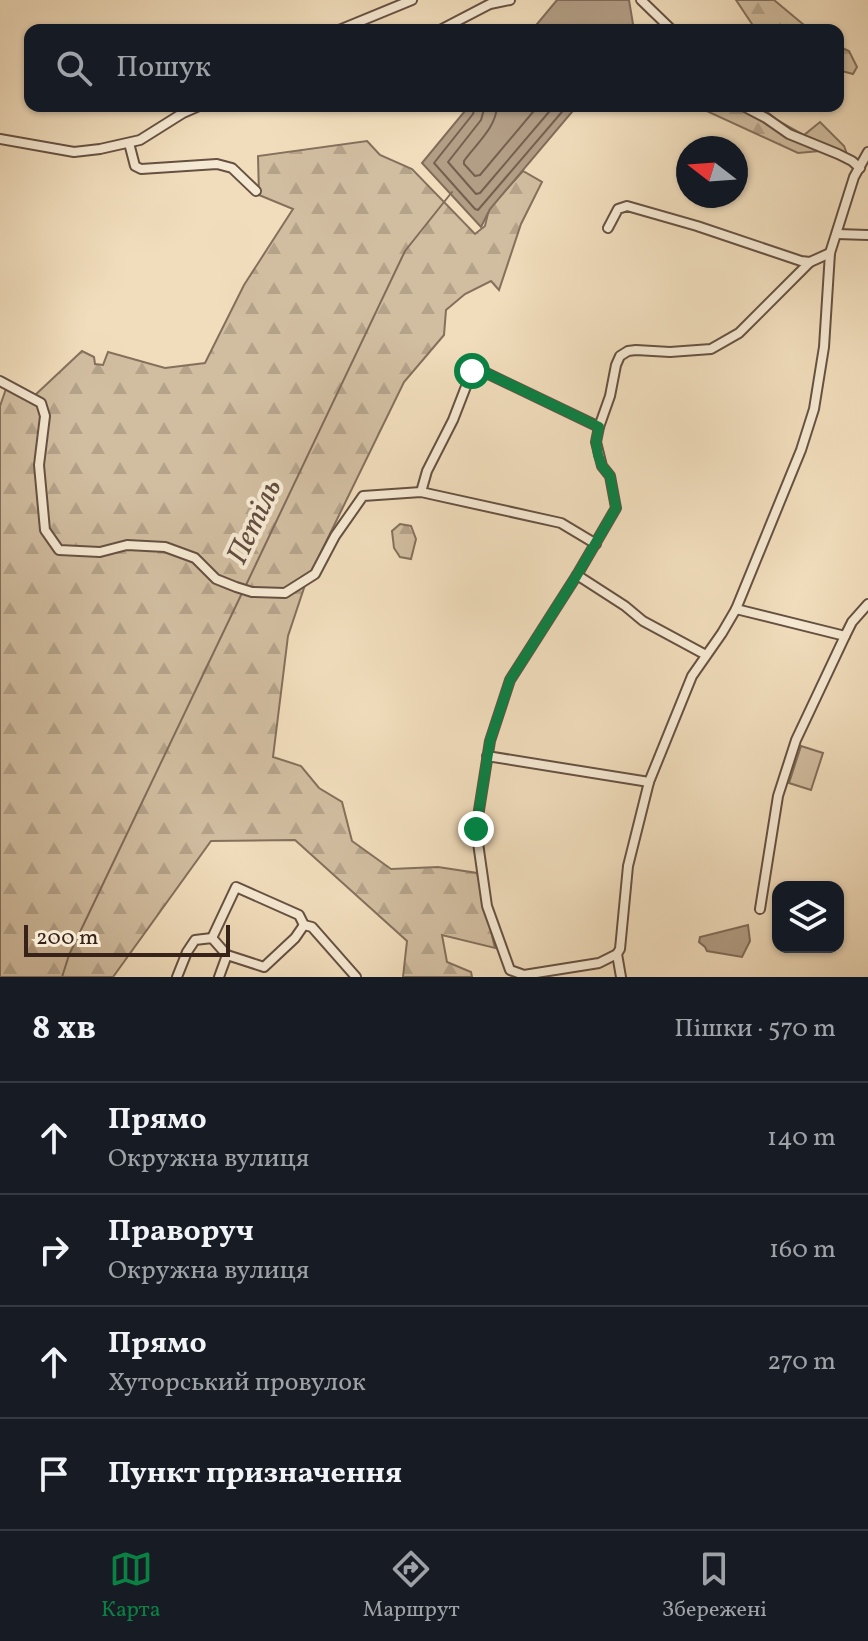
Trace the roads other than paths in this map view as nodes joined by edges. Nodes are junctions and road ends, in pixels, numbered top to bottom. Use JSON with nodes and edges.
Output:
{"nodes":[{"id":1,"x":412,"y":0,"type":"edge"},
{"id":2,"x":510,"y":0,"type":"edge"},
{"id":3,"x":641,"y":0,"type":"edge"},
{"id":4,"x":354,"y":24,"type":"edge"},
{"id":5,"x":452,"y":24,"type":"edge"},
{"id":6,"x":666,"y":24,"type":"edge"},
{"id":7,"x":185,"y":112,"type":"edge"},
{"id":8,"x":754,"y":112,"type":"edge"},
{"id":9,"x":0,"y":139,"type":"edge"},
{"id":10,"x":129,"y":143,"type":"junction"},
{"id":11,"x":868,"y":152,"type":"edge"},
{"id":12,"x":860,"y":168,"type":"junction"},
{"id":13,"x":256,"y":191,"type":"dead end"},
{"id":14,"x":608,"y":228,"type":"dead end"},
{"id":15,"x":837,"y":234,"type":"junction"},
{"id":16,"x":868,"y":235,"type":"edge"},
{"id":17,"x":830,"y":253,"type":"junction"},
{"id":18,"x":810,"y":262,"type":"junction"},
{"id":19,"x":0,"y":381,"type":"edge"},
{"id":20,"x":599,"y":427,"type":"junction"},
{"id":21,"x":421,"y":492,"type":"junction"},
{"id":22,"x":596,"y":544,"type":"junction"},
{"id":23,"x":577,"y":575,"type":"junction"},
{"id":24,"x":868,"y":604,"type":"edge"},
{"id":25,"x":736,"y":609,"type":"junction"},
{"id":26,"x":845,"y":636,"type":"junction"},
{"id":27,"x":706,"y":655,"type":"junction"},
{"id":28,"x":487,"y":756,"type":"junction"},
{"id":29,"x":649,"y":782,"type":"junction"},
{"id":30,"x":760,"y":909,"type":"dead end"},
{"id":31,"x":304,"y":925,"type":"junction"},
{"id":32,"x":212,"y":938,"type":"junction"},
{"id":33,"x":617,"y":954,"type":"junction"},
{"id":34,"x":227,"y":955,"type":"junction"},
{"id":35,"x":264,"y":967,"type":"junction"},
{"id":36,"x":538,"y":975,"type":"edge"},
{"id":37,"x":177,"y":977,"type":"edge"},
{"id":38,"x":219,"y":977,"type":"edge"},
{"id":39,"x":270,"y":977,"type":"edge"},
{"id":40,"x":356,"y":977,"type":"edge"},
{"id":41,"x":621,"y":977,"type":"edge"}],
"edges":[{"from":1,"to":4,"type":"street"},
{"from":2,"to":5,"type":"street"},
{"from":3,"to":6,"type":"street"},
{"from":7,"to":10,"type":"street"},
{"from":8,"to":12,"type":"street"},
{"from":9,"to":10,"type":"street"},
{"from":10,"to":13,"type":"street"},
{"from":11,"to":12,"type":"street"},
{"from":12,"to":15,"type":"street"},
{"from":14,"to":18,"type":"street"},
{"from":15,"to":16,"type":"street"},
{"from":15,"to":17,"type":"street"},
{"from":17,"to":18,"type":"street"},
{"from":17,"to":25,"type":"street"},
{"from":18,"to":20,"type":"street"},
{"from":19,"to":21,"type":"street"},
{"from":20,"to":21,"type":"street"},
{"from":20,"to":22,"type":"street"},
{"from":21,"to":22,"type":"street"},
{"from":22,"to":23,"type":"street"},
{"from":23,"to":27,"type":"street"},
{"from":23,"to":28,"type":"street"},
{"from":24,"to":26,"type":"street"},
{"from":25,"to":26,"type":"street"},
{"from":25,"to":27,"type":"street"},
{"from":26,"to":30,"type":"street"},
{"from":27,"to":29,"type":"street"},
{"from":28,"to":29,"type":"street"},
{"from":28,"to":36,"type":"street"},
{"from":29,"to":33,"type":"street"},
{"from":31,"to":32,"type":"street"},
{"from":31,"to":35,"type":"street"},
{"from":31,"to":40,"type":"street"},
{"from":32,"to":34,"type":"street"},
{"from":32,"to":37,"type":"street"},
{"from":33,"to":36,"type":"street"},
{"from":33,"to":41,"type":"street"},
{"from":34,"to":35,"type":"street"},
{"from":34,"to":38,"type":"street"},
{"from":35,"to":39,"type":"street"}]}
